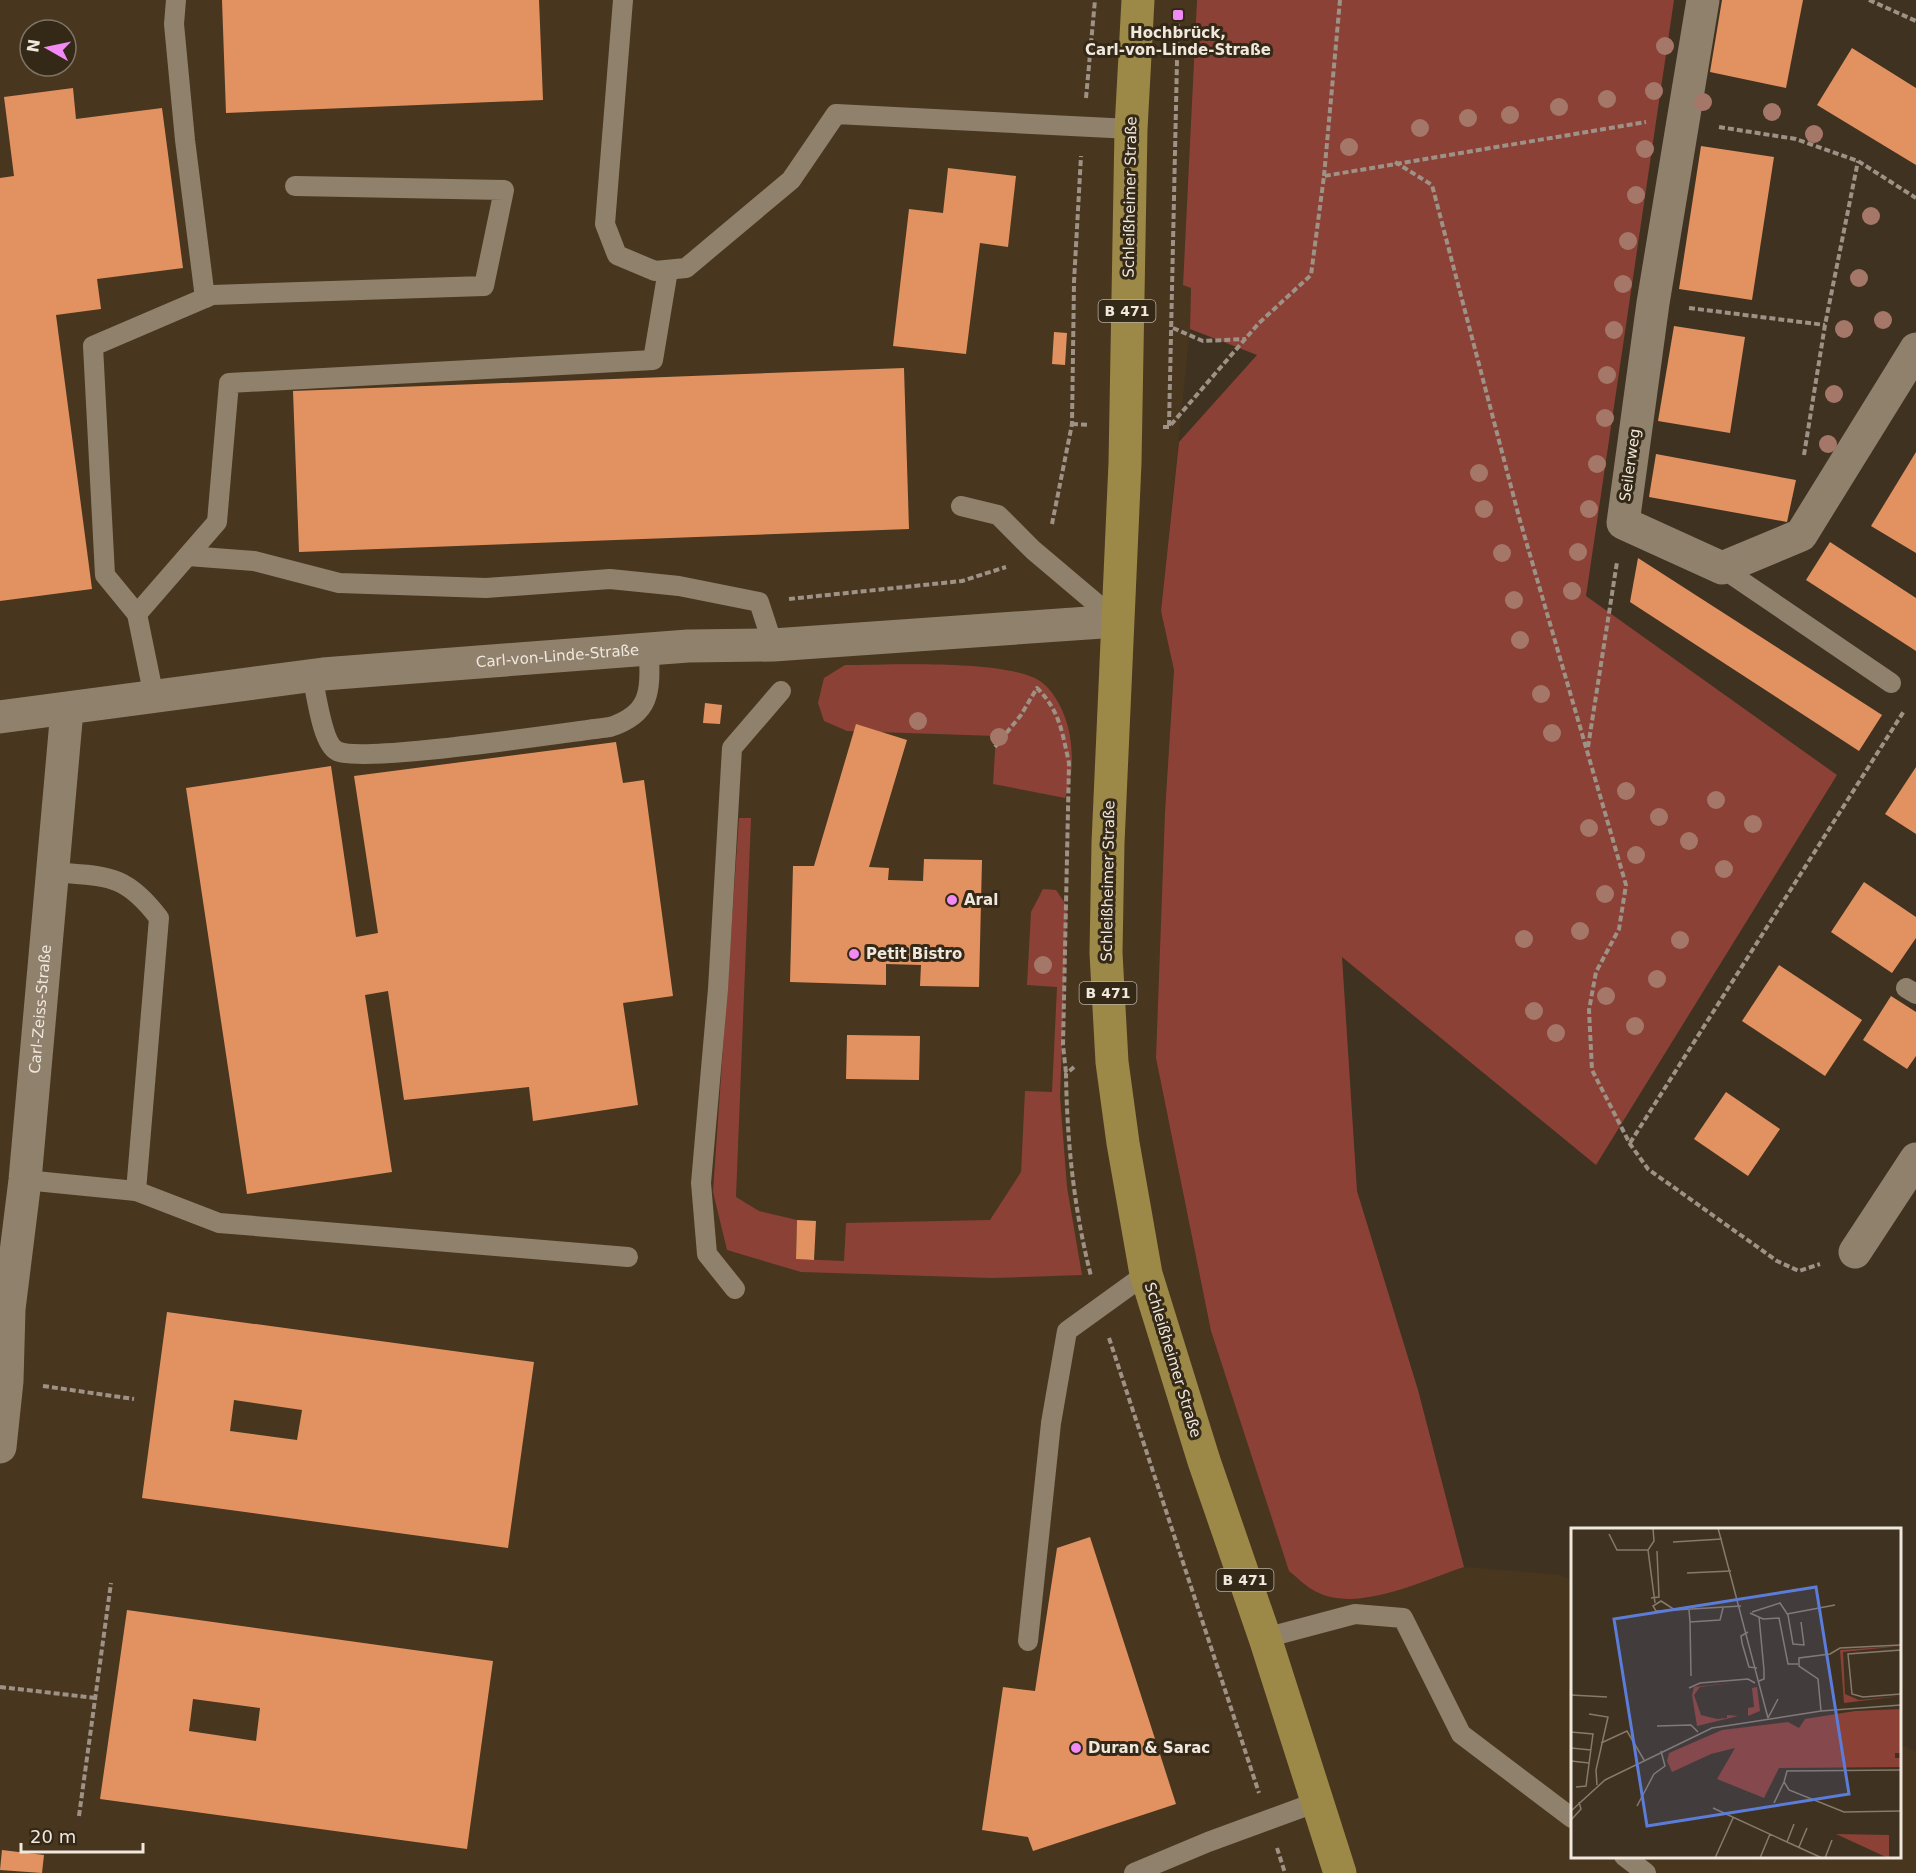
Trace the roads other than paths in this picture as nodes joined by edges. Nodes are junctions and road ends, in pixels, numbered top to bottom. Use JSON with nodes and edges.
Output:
{"nodes":[{"id":1,"x":176,"y":0,"type":"edge"},
{"id":2,"x":623,"y":0,"type":"edge"},
{"id":3,"x":1138,"y":0,"type":"edge"},
{"id":4,"x":1703,"y":0,"type":"edge"},
{"id":5,"x":1131,"y":129,"type":"junction"},
{"id":6,"x":295,"y":186,"type":"dead end"},
{"id":7,"x":668,"y":270,"type":"junction"},
{"id":8,"x":205,"y":298,"type":"junction"},
{"id":9,"x":1916,"y":350,"type":"edge"},
{"id":10,"x":961,"y":506,"type":"dead end"},
{"id":11,"x":188,"y":556,"type":"junction"},
{"id":12,"x":1722,"y":567,"type":"junction"},
{"id":13,"x":137,"y":614,"type":"junction"},
{"id":14,"x":1118,"y":621,"type":"junction"},
{"id":15,"x":773,"y":645,"type":"junction"},
{"id":16,"x":649,"y":649,"type":"junction"},
{"id":17,"x":312,"y":675,"type":"junction"},
{"id":18,"x":1891,"y":683,"type":"dead end"},
{"id":19,"x":781,"y":691,"type":"dead end"},
{"id":20,"x":154,"y":697,"type":"junction"},
{"id":21,"x":67,"y":710,"type":"junction"},
{"id":22,"x":0,"y":717,"type":"edge"},
{"id":23,"x":52,"y":872,"type":"junction"},
{"id":24,"x":1916,"y":1159,"type":"edge"},
{"id":25,"x":25,"y":1180,"type":"junction"},
{"id":26,"x":135,"y":1191,"type":"junction"},
{"id":27,"x":1855,"y":1252,"type":"road end"},
{"id":28,"x":628,"y":1257,"type":"dead end"},
{"id":29,"x":1146,"y":1274,"type":"junction"},
{"id":30,"x":735,"y":1289,"type":"dead end"},
{"id":31,"x":4,"y":1313,"type":"edge"},
{"id":32,"x":0,"y":1447,"type":"edge"},
{"id":33,"x":1265,"y":1638,"type":"junction"},
{"id":34,"x":1028,"y":1641,"type":"dead end"},
{"id":35,"x":1317,"y":1802,"type":"junction"},
{"id":36,"x":1571,"y":1817,"type":"edge"},
{"id":37,"x":1625,"y":1858,"type":"edge"},
{"id":38,"x":1134,"y":1873,"type":"edge"},
{"id":39,"x":1340,"y":1873,"type":"edge"},
{"id":40,"x":1646,"y":1873,"type":"edge"}],
"edges":[{"from":1,"to":8,"type":"lane"},
{"from":2,"to":7,"type":"lane"},
{"from":3,"to":5,"type":"main road","name":"Schleißheimer Straße","number":"B 471"},
{"from":4,"to":12,"type":"street","name":"Seilerweg"},
{"from":5,"to":7,"type":"lane"},
{"from":5,"to":14,"type":"main road","name":"Schleißheimer Straße","number":"B 471"},
{"from":6,"to":8,"type":"lane"},
{"from":7,"to":11,"type":"lane"},
{"from":8,"to":13,"type":"lane"},
{"from":9,"to":12,"type":"street"},
{"from":10,"to":14,"type":"lane"},
{"from":11,"to":13,"type":"lane"},
{"from":11,"to":15,"type":"lane"},
{"from":12,"to":18,"type":"lane"},
{"from":13,"to":20,"type":"lane"},
{"from":14,"to":15,"type":"street","name":"Carl-von-Linde-Straße"},
{"from":14,"to":29,"type":"main road","name":"Schleißheimer Straße","number":"B 471"},
{"from":15,"to":16,"type":"street","name":"Carl-von-Linde-Straße"},
{"from":16,"to":17,"type":"street","name":"Carl-von-Linde-Straße"},
{"from":16,"to":17,"type":"lane"},
{"from":17,"to":20,"type":"street","name":"Carl-von-Linde-Straße"},
{"from":19,"to":30,"type":"lane"},
{"from":20,"to":21,"type":"street","name":"Carl-von-Linde-Straße"},
{"from":21,"to":22,"type":"street","name":"Carl-von-Linde-Straße"},
{"from":21,"to":23,"type":"street","name":"Carl-Zeiss-Straße"},
{"from":23,"to":25,"type":"street","name":"Carl-Zeiss-Straße"},
{"from":23,"to":26,"type":"lane"},
{"from":24,"to":27,"type":"street"},
{"from":25,"to":26,"type":"lane"},
{"from":25,"to":31,"type":"street","name":"Carl-Zeiss-Straße"},
{"from":26,"to":28,"type":"lane"},
{"from":29,"to":33,"type":"main road","name":"Schleißheimer Straße","number":"B 471"},
{"from":29,"to":34,"type":"lane"},
{"from":31,"to":32,"type":"street","name":"Carl-Zeiss-Straße"},
{"from":33,"to":35,"type":"main road","name":"Schleißheimer Straße","number":"B 471"},
{"from":33,"to":36,"type":"lane"},
{"from":35,"to":38,"type":"lane"},
{"from":35,"to":39,"type":"main road","name":"Schleißheimer Straße","number":"B 471"},
{"from":37,"to":40,"type":"lane"}]}
